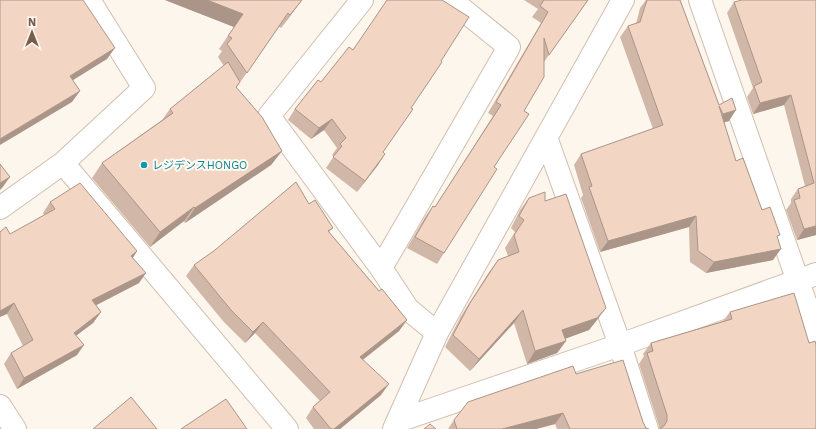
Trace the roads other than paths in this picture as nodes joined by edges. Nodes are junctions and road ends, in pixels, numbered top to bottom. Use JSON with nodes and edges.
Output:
{"nodes":[{"id":1,"x":89,"y":0,"type":"edge"},
{"id":2,"x":362,"y":0,"type":"edge"},
{"id":3,"x":451,"y":0,"type":"edge"},
{"id":4,"x":700,"y":0,"type":"edge"},
{"id":5,"x":619,"y":2,"type":"edge"},
{"id":6,"x":547,"y":140,"type":"junction"},
{"id":7,"x":63,"y":163,"type":"junction"},
{"id":8,"x":0,"y":208,"type":"edge"},
{"id":9,"x":381,"y":268,"type":"junction"},
{"id":10,"x":807,"y":278,"type":"edge"},
{"id":11,"x":437,"y":333,"type":"junction"},
{"id":12,"x":816,"y":333,"type":"edge"},
{"id":13,"x":620,"y":345,"type":"junction"},
{"id":14,"x":0,"y":406,"type":"edge"},
{"id":15,"x":396,"y":425,"type":"edge"},
{"id":16,"x":15,"y":429,"type":"edge"},
{"id":17,"x":287,"y":429,"type":"edge"},
{"id":18,"x":647,"y":429,"type":"edge"}],
"edges":[{"from":1,"to":7,"type":"street"},
{"from":2,"to":9,"type":"street"},
{"from":3,"to":9,"type":"street"},
{"from":4,"to":10,"type":"street"},
{"from":5,"to":6,"type":"street"},
{"from":6,"to":11,"type":"street"},
{"from":6,"to":13,"type":"street"},
{"from":7,"to":8,"type":"street"},
{"from":7,"to":17,"type":"street"},
{"from":9,"to":11,"type":"street"},
{"from":10,"to":12,"type":"street"},
{"from":10,"to":13,"type":"street"},
{"from":11,"to":15,"type":"street"},
{"from":13,"to":15,"type":"street"},
{"from":13,"to":18,"type":"street"},
{"from":14,"to":16,"type":"street"}]}
